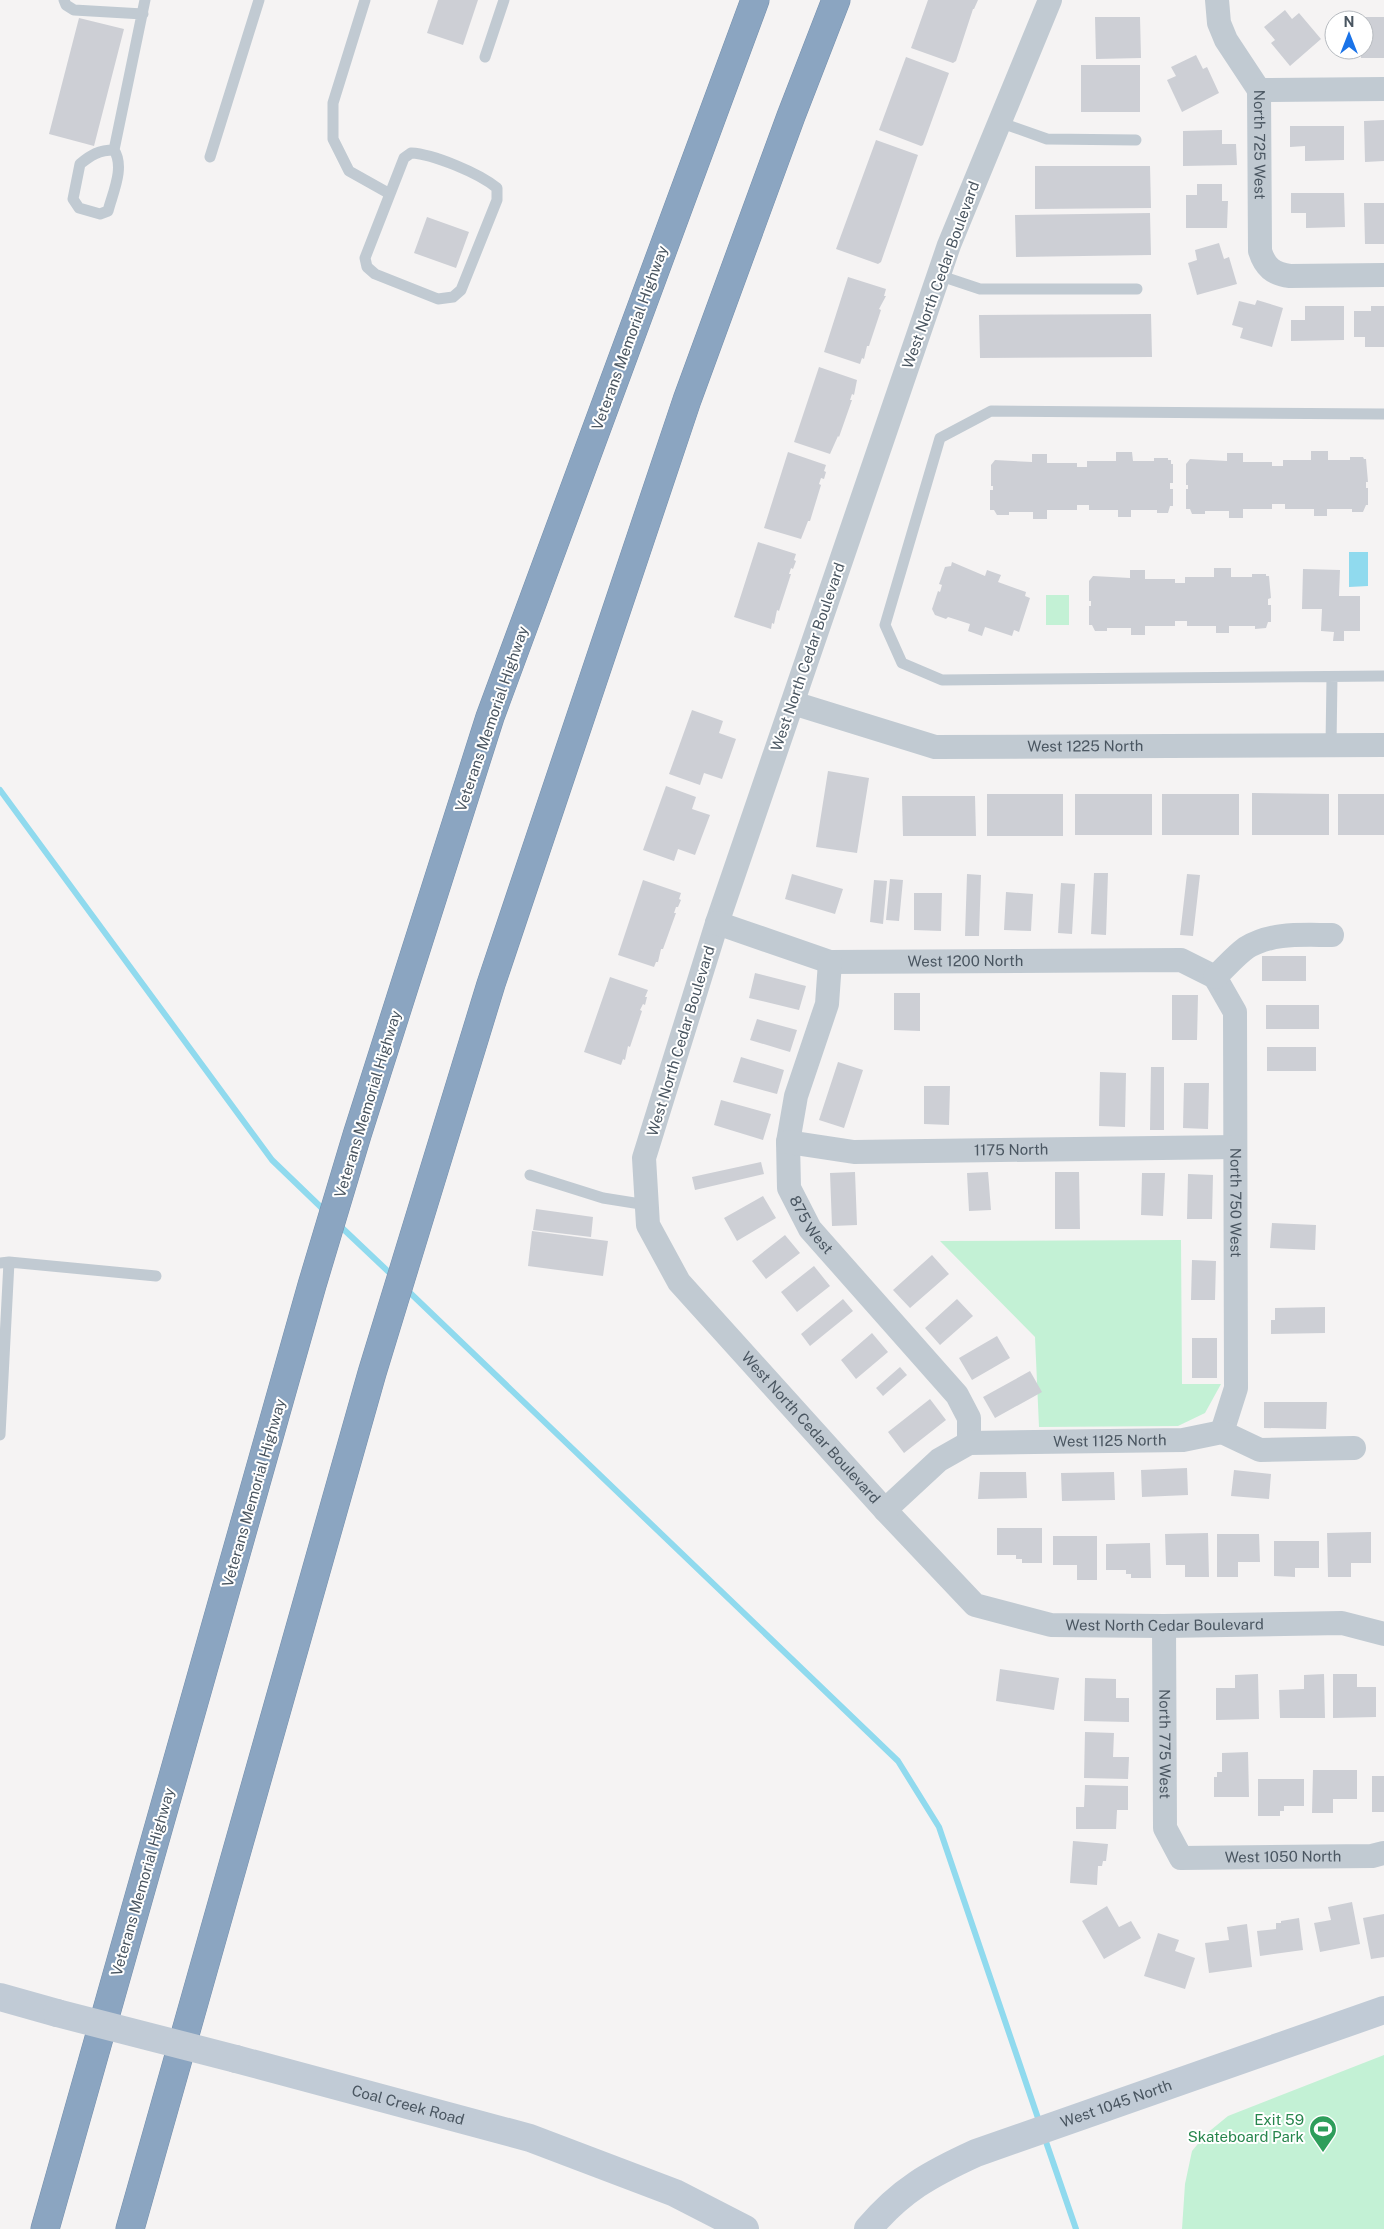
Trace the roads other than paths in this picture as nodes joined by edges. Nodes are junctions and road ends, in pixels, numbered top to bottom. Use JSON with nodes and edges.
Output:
{"nodes":[{"id":1,"x":64,"y":0,"type":"edge"},
{"id":2,"x":145,"y":0,"type":"edge"},
{"id":3,"x":259,"y":0,"type":"edge"},
{"id":4,"x":365,"y":0,"type":"edge"},
{"id":5,"x":504,"y":0,"type":"edge"},
{"id":6,"x":755,"y":0,"type":"edge"},
{"id":7,"x":836,"y":0,"type":"edge"},
{"id":8,"x":1050,"y":0,"type":"edge"},
{"id":9,"x":1217,"y":0,"type":"edge"},
{"id":10,"x":143,"y":14,"type":"junction"},
{"id":11,"x":485,"y":57,"type":"dead end"},
{"id":12,"x":1384,"y":89,"type":"edge"},
{"id":13,"x":1259,"y":90,"type":"junction"},
{"id":14,"x":999,"y":122,"type":"junction"},
{"id":15,"x":1136,"y":140,"type":"dead end"},
{"id":16,"x":114,"y":150,"type":"junction"},
{"id":17,"x":210,"y":157,"type":"dead end"},
{"id":18,"x":390,"y":194,"type":"junction"},
{"id":19,"x":938,"y":275,"type":"junction"},
{"id":20,"x":1384,"y":275,"type":"edge"},
{"id":21,"x":1137,"y":289,"type":"dead end"},
{"id":22,"x":1384,"y":414,"type":"edge"},
{"id":23,"x":1384,"y":676,"type":"edge"},
{"id":24,"x":1332,"y":677,"type":"junction"},
{"id":25,"x":793,"y":703,"type":"junction"},
{"id":26,"x":1330,"y":745,"type":"junction"},
{"id":27,"x":1384,"y":745,"type":"edge"},
{"id":28,"x":717,"y":923,"type":"junction"},
{"id":29,"x":1332,"y":935,"type":"dead end"},
{"id":30,"x":830,"y":962,"type":"junction"},
{"id":31,"x":1215,"y":977,"type":"junction"},
{"id":32,"x":788,"y":1142,"type":"junction"},
{"id":33,"x":1235,"y":1147,"type":"junction"},
{"id":34,"x":530,"y":1175,"type":"dead end"},
{"id":35,"x":647,"y":1205,"type":"junction"},
{"id":36,"x":5,"y":1263,"type":"edge"},
{"id":37,"x":156,"y":1276,"type":"dead end"},
{"id":38,"x":2,"y":1345,"type":"edge"},
{"id":39,"x":1222,"y":1432,"type":"junction"},
{"id":40,"x":0,"y":1435,"type":"edge"},
{"id":41,"x":969,"y":1443,"type":"junction"},
{"id":42,"x":1354,"y":1448,"type":"dead end"},
{"id":43,"x":884,"y":1510,"type":"junction"},
{"id":44,"x":1164,"y":1626,"type":"junction"},
{"id":45,"x":1384,"y":1634,"type":"edge"},
{"id":46,"x":1384,"y":1853,"type":"edge"},
{"id":47,"x":1181,"y":1858,"type":"joint"},
{"id":48,"x":0,"y":1997,"type":"edge"},
{"id":49,"x":1384,"y":2010,"type":"edge"},
{"id":50,"x":45,"y":2229,"type":"edge"},
{"id":51,"x":130,"y":2229,"type":"edge"},
{"id":52,"x":746,"y":2229,"type":"edge"},
{"id":53,"x":868,"y":2229,"type":"edge"}],
"edges":[{"from":1,"to":10,"type":"lane"},
{"from":2,"to":10,"type":"lane"},
{"from":3,"to":17,"type":"lane"},
{"from":4,"to":18,"type":"lane"},
{"from":5,"to":11,"type":"lane"},
{"from":6,"to":50,"type":"highway","name":"Veterans Memorial Highway"},
{"from":7,"to":51,"type":"highway"},
{"from":8,"to":14,"type":"street","name":"West North Cedar Boulevard"},
{"from":9,"to":13,"type":"street","name":"North 725 West"},
{"from":10,"to":16,"type":"lane"},
{"from":12,"to":13,"type":"street"},
{"from":13,"to":20,"type":"street","name":"North 725 West"},
{"from":14,"to":15,"type":"lane"},
{"from":14,"to":19,"type":"street","name":"West North Cedar Boulevard"},
{"from":16,"to":16,"type":"lane"},
{"from":18,"to":18,"type":"lane"},
{"from":19,"to":21,"type":"lane"},
{"from":19,"to":25,"type":"street","name":"West North Cedar Boulevard"},
{"from":22,"to":24,"type":"lane"},
{"from":23,"to":24,"type":"lane"},
{"from":24,"to":26,"type":"lane"},
{"from":25,"to":26,"type":"street","name":"West 1225 North"},
{"from":25,"to":28,"type":"street","name":"West North Cedar Boulevard"},
{"from":26,"to":27,"type":"street","name":"West 1225 North"},
{"from":28,"to":30,"type":"street","name":"West 1200 North"},
{"from":28,"to":35,"type":"street","name":"West North Cedar Boulevard"},
{"from":29,"to":31,"type":"street"},
{"from":30,"to":31,"type":"street","name":"West 1200 North"},
{"from":30,"to":32,"type":"street","name":"875 West"},
{"from":31,"to":33,"type":"street","name":"North 750 West"},
{"from":32,"to":33,"type":"street","name":"1175 North"},
{"from":32,"to":41,"type":"street","name":"875 West"},
{"from":33,"to":39,"type":"street","name":"North 750 West"},
{"from":34,"to":35,"type":"lane"},
{"from":35,"to":43,"type":"street","name":"West North Cedar Boulevard"},
{"from":36,"to":37,"type":"lane"},
{"from":36,"to":38,"type":"lane"},
{"from":38,"to":40,"type":"lane"},
{"from":39,"to":41,"type":"street","name":"West 1125 North"},
{"from":39,"to":42,"type":"street"},
{"from":41,"to":43,"type":"street","name":"West 1125 North"},
{"from":43,"to":44,"type":"street","name":"West North Cedar Boulevard"},
{"from":44,"to":45,"type":"street","name":"West North Cedar Boulevard"},
{"from":44,"to":47,"type":"street","name":"North 775 West"},
{"from":46,"to":47,"type":"street","name":"West 1050 North"},
{"from":48,"to":52,"type":"main road","name":"Coal Creek Road","bridge":true},
{"from":49,"to":53,"type":"main road","name":"West 1045 North"}]}
